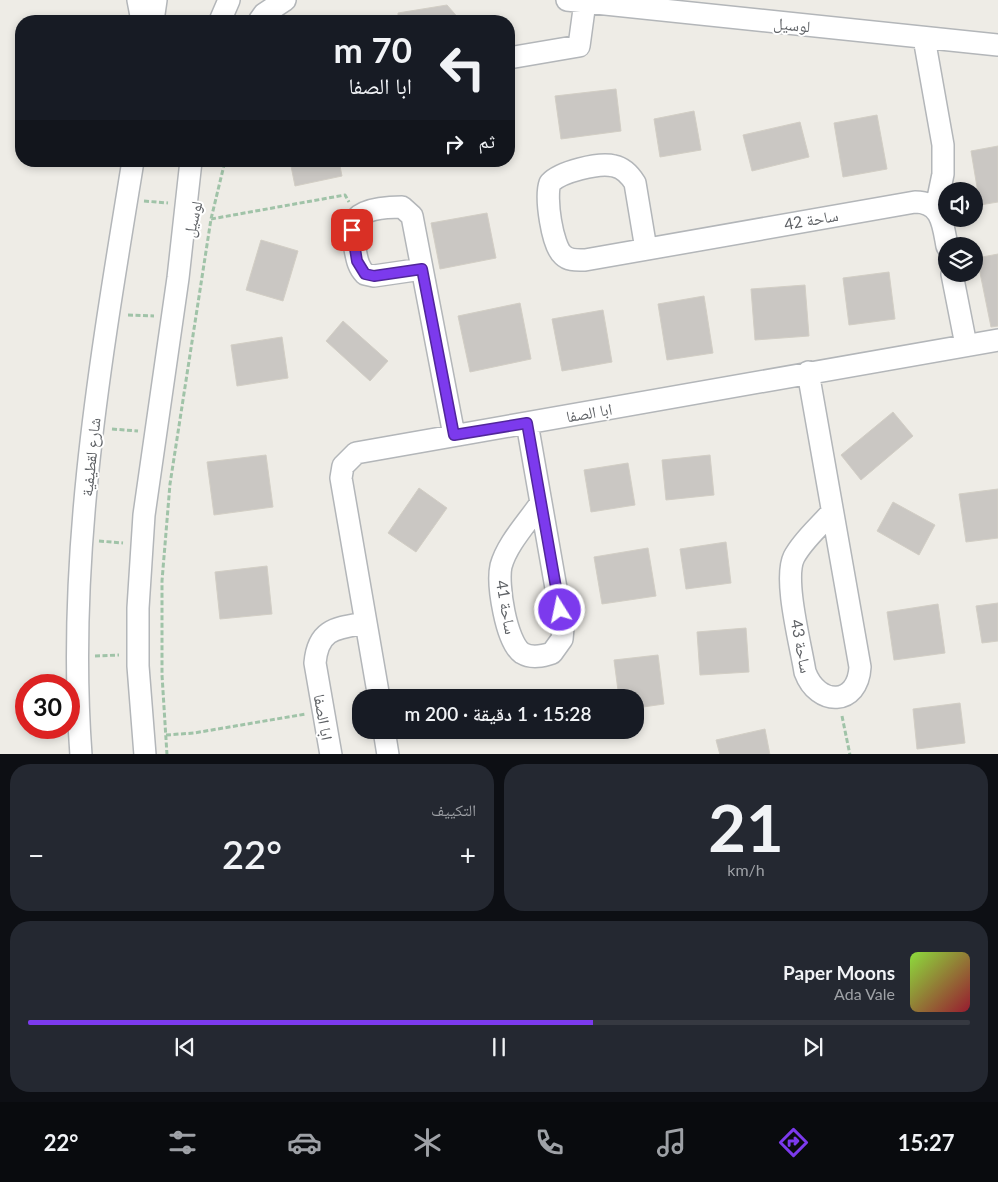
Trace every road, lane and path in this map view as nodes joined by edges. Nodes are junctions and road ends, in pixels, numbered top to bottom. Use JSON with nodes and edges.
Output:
{"nodes":[{"id":1,"x":138,"y":0,"type":"edge"},
{"id":2,"x":156,"y":0,"type":"edge"},
{"id":3,"x":213,"y":0,"type":"edge"},
{"id":4,"x":228,"y":0,"type":"edge"},
{"id":5,"x":285,"y":0,"type":"edge"},
{"id":6,"x":576,"y":1,"type":"edge"},
{"id":7,"x":141,"y":15,"type":"edge"},
{"id":8,"x":154,"y":15,"type":"edge"},
{"id":9,"x":209,"y":15,"type":"edge"},
{"id":10,"x":222,"y":15,"type":"edge"},
{"id":11,"x":263,"y":15,"type":"edge"},
{"id":12,"x":924,"y":38,"type":"junction"},
{"id":13,"x":998,"y":46,"type":"edge"},
{"id":14,"x":515,"y":57,"type":"edge"},
{"id":15,"x":132,"y":167,"type":"edge"},
{"id":16,"x":190,"y":167,"type":"edge"},
{"id":17,"x":205,"y":167,"type":"edge"},
{"id":18,"x":223,"y":167,"type":"edge"},
{"id":19,"x":126,"y":200,"type":"junction"},
{"id":20,"x":187,"y":204,"type":"junction"},
{"id":21,"x":936,"y":208,"type":"junction"},
{"id":22,"x":358,"y":216,"type":"junction"},
{"id":23,"x":210,"y":219,"type":"junction"},
{"id":24,"x":945,"y":237,"type":"edge"},
{"id":25,"x":646,"y":249,"type":"junction"},
{"id":26,"x":422,"y":269,"type":"junction"},
{"id":27,"x":178,"y":278,"type":"junction"},
{"id":28,"x":954,"y":282,"type":"edge"},
{"id":29,"x":107,"y":314,"type":"junction"},
{"id":30,"x":173,"y":317,"type":"junction"},
{"id":31,"x":998,"y":340,"type":"edge"},
{"id":32,"x":966,"y":346,"type":"junction"},
{"id":33,"x":808,"y":372,"type":"junction"},
{"id":34,"x":527,"y":423,"type":"junction"},
{"id":35,"x":94,"y":427,"type":"junction"},
{"id":36,"x":156,"y":433,"type":"junction"},
{"id":37,"x":454,"y":435,"type":"junction"},
{"id":38,"x":540,"y":504,"type":"junction"},
{"id":39,"x":831,"y":513,"type":"junction"},
{"id":40,"x":81,"y":540,"type":"junction"},
{"id":41,"x":142,"y":544,"type":"junction"},
{"id":42,"x":366,"y":623,"type":"junction"},
{"id":43,"x":138,"y":654,"type":"junction"},
{"id":44,"x":77,"y":657,"type":"junction"},
{"id":45,"x":377,"y":689,"type":"edge"},
{"id":46,"x":838,"y":697,"type":"junction"},
{"id":47,"x":323,"y":710,"type":"junction"},
{"id":48,"x":166,"y":735,"type":"junction"},
{"id":49,"x":386,"y":739,"type":"edge"},
{"id":50,"x":81,"y":754,"type":"edge"},
{"id":51,"x":145,"y":754,"type":"edge"},
{"id":52,"x":167,"y":754,"type":"edge"},
{"id":53,"x":331,"y":754,"type":"edge"},
{"id":54,"x":388,"y":754,"type":"edge"},
{"id":55,"x":850,"y":754,"type":"edge"}],
"edges":[{"from":1,"to":7,"type":"street"},
{"from":2,"to":8,"type":"street"},
{"from":3,"to":9,"type":"street"},
{"from":4,"to":10,"type":"street"},
{"from":5,"to":11,"type":"street"},
{"from":6,"to":12,"type":"street","name":"لوسيل"},
{"from":6,"to":14,"type":"street","name":"لوسيل"},
{"from":12,"to":13,"type":"street","name":"لوسيل"},
{"from":12,"to":21,"type":"street"},
{"from":15,"to":19,"type":"street","name":"شارع لقطيفية"},
{"from":16,"to":20,"type":"street"},
{"from":17,"to":27,"type":"street","name":"لوسيل"},
{"from":18,"to":23,"type":"path"},
{"from":19,"to":20,"type":"path"},
{"from":19,"to":29,"type":"street","name":"شارع لقطيفية"},
{"from":20,"to":27,"type":"street"},
{"from":21,"to":24,"type":"street"},
{"from":21,"to":25,"type":"street","name":"ساحة 42"},
{"from":22,"to":23,"type":"path"},
{"from":22,"to":26,"type":"street"},
{"from":22,"to":26,"type":"street"},
{"from":23,"to":48,"type":"path"},
{"from":25,"to":25,"type":"street","name":"ساحة 42"},
{"from":26,"to":37,"type":"street"},
{"from":27,"to":30,"type":"street"},
{"from":28,"to":32,"type":"street"},
{"from":29,"to":30,"type":"path"},
{"from":29,"to":35,"type":"street","name":"شارع لقطيفية"},
{"from":30,"to":36,"type":"street"},
{"from":31,"to":32,"type":"street","name":"ابا الصفا"},
{"from":32,"to":33,"type":"street","name":"ابا الصفا"},
{"from":33,"to":34,"type":"street","name":"ابا الصفا"},
{"from":33,"to":39,"type":"street"},
{"from":34,"to":37,"type":"street","name":"ابا الصفا"},
{"from":34,"to":38,"type":"street","name":"ساحة 41"},
{"from":35,"to":36,"type":"path"},
{"from":35,"to":40,"type":"street","name":"شارع لقطيفية"},
{"from":36,"to":41,"type":"street"},
{"from":37,"to":42,"type":"street","name":"ابا الصفا"},
{"from":38,"to":38,"type":"street","name":"ساحة 41"},
{"from":39,"to":46,"type":"street"},
{"from":39,"to":46,"type":"street","name":"ساحة 43"},
{"from":40,"to":41,"type":"path"},
{"from":40,"to":44,"type":"street","name":"شارع لقطيفية"},
{"from":41,"to":43,"type":"street"},
{"from":42,"to":45,"type":"street","name":"ابا الصفا"},
{"from":42,"to":47,"type":"street","name":"ابا الصفا"},
{"from":43,"to":44,"type":"path"},
{"from":43,"to":51,"type":"street"},
{"from":44,"to":50,"type":"street","name":"شارع لقطيفية"},
{"from":46,"to":55,"type":"path"},
{"from":47,"to":48,"type":"path"},
{"from":47,"to":53,"type":"street","name":"ابا الصفا"},
{"from":48,"to":52,"type":"path"},
{"from":49,"to":54,"type":"street"}]}
